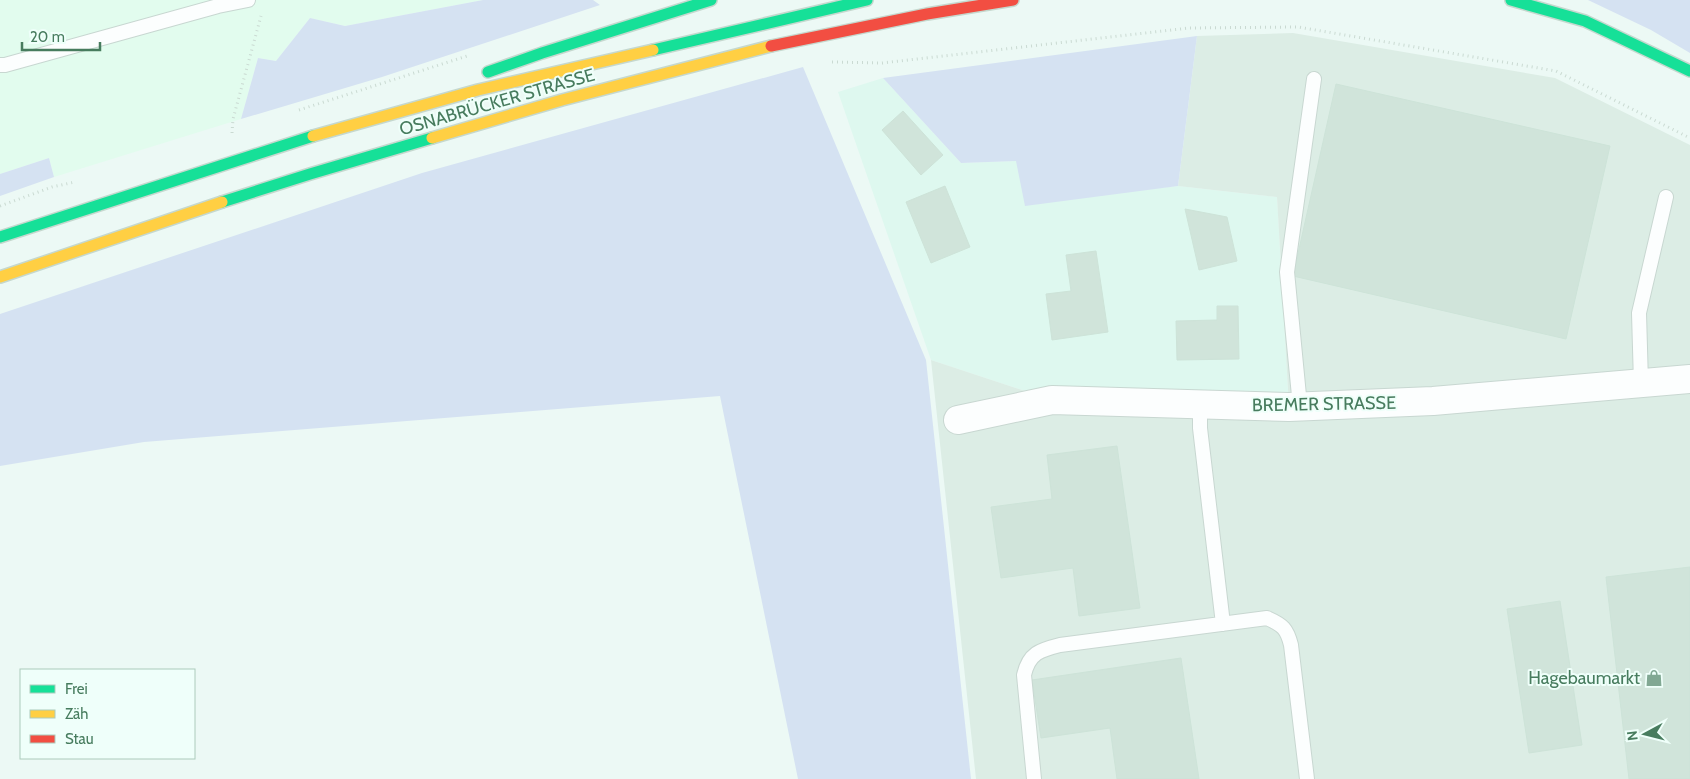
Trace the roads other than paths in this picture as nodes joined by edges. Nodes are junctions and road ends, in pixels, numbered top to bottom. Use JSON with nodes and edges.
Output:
{"nodes":[{"id":1,"x":248,"y":0,"type":"edge"},
{"id":2,"x":711,"y":0,"type":"edge"},
{"id":3,"x":866,"y":0,"type":"edge"},
{"id":4,"x":1013,"y":0,"type":"edge"},
{"id":5,"x":1511,"y":0,"type":"edge"},
{"id":6,"x":0,"y":65,"type":"edge"},
{"id":7,"x":1690,"y":71,"type":"edge"},
{"id":8,"x":478,"y":76,"type":"dead end"},
{"id":9,"x":1314,"y":79,"type":"dead end"},
{"id":10,"x":451,"y":86,"type":"dead end"},
{"id":11,"x":306,"y":138,"type":"junction"},
{"id":12,"x":1666,"y":197,"type":"dead end"},
{"id":13,"x":0,"y":237,"type":"edge"},
{"id":14,"x":0,"y":278,"type":"edge"},
{"id":15,"x":1690,"y":379,"type":"edge"},
{"id":16,"x":1641,"y":383,"type":"junction"},
{"id":17,"x":1200,"y":405,"type":"junction"},
{"id":18,"x":1300,"y":406,"type":"junction"},
{"id":19,"x":958,"y":420,"type":"dead end"},
{"id":20,"x":1223,"y":624,"type":"junction"},
{"id":21,"x":1034,"y":779,"type":"edge"},
{"id":22,"x":1307,"y":779,"type":"edge"}],
"edges":[{"from":1,"to":6,"type":"lane"},
{"from":2,"to":8,"type":"highway"},
{"from":3,"to":11,"type":"highway","name":"OSNABRÜCKER STRASSE"},
{"from":4,"to":14,"type":"highway","name":"OSNABRÜCKER STRASSE"},
{"from":5,"to":7,"type":"highway"},
{"from":9,"to":18,"type":"lane"},
{"from":10,"to":11,"type":"highway"},
{"from":11,"to":13,"type":"highway","name":"OSNABRÜCKER STRASSE"},
{"from":12,"to":16,"type":"lane"},
{"from":15,"to":16,"type":"street","name":"BREMER STRASSE"},
{"from":16,"to":18,"type":"street","name":"BREMER STRASSE"},
{"from":17,"to":18,"type":"street","name":"BREMER STRASSE"},
{"from":17,"to":19,"type":"street","name":"BREMER STRASSE"},
{"from":17,"to":20,"type":"lane"},
{"from":20,"to":21,"type":"lane"},
{"from":20,"to":22,"type":"lane"}]}
